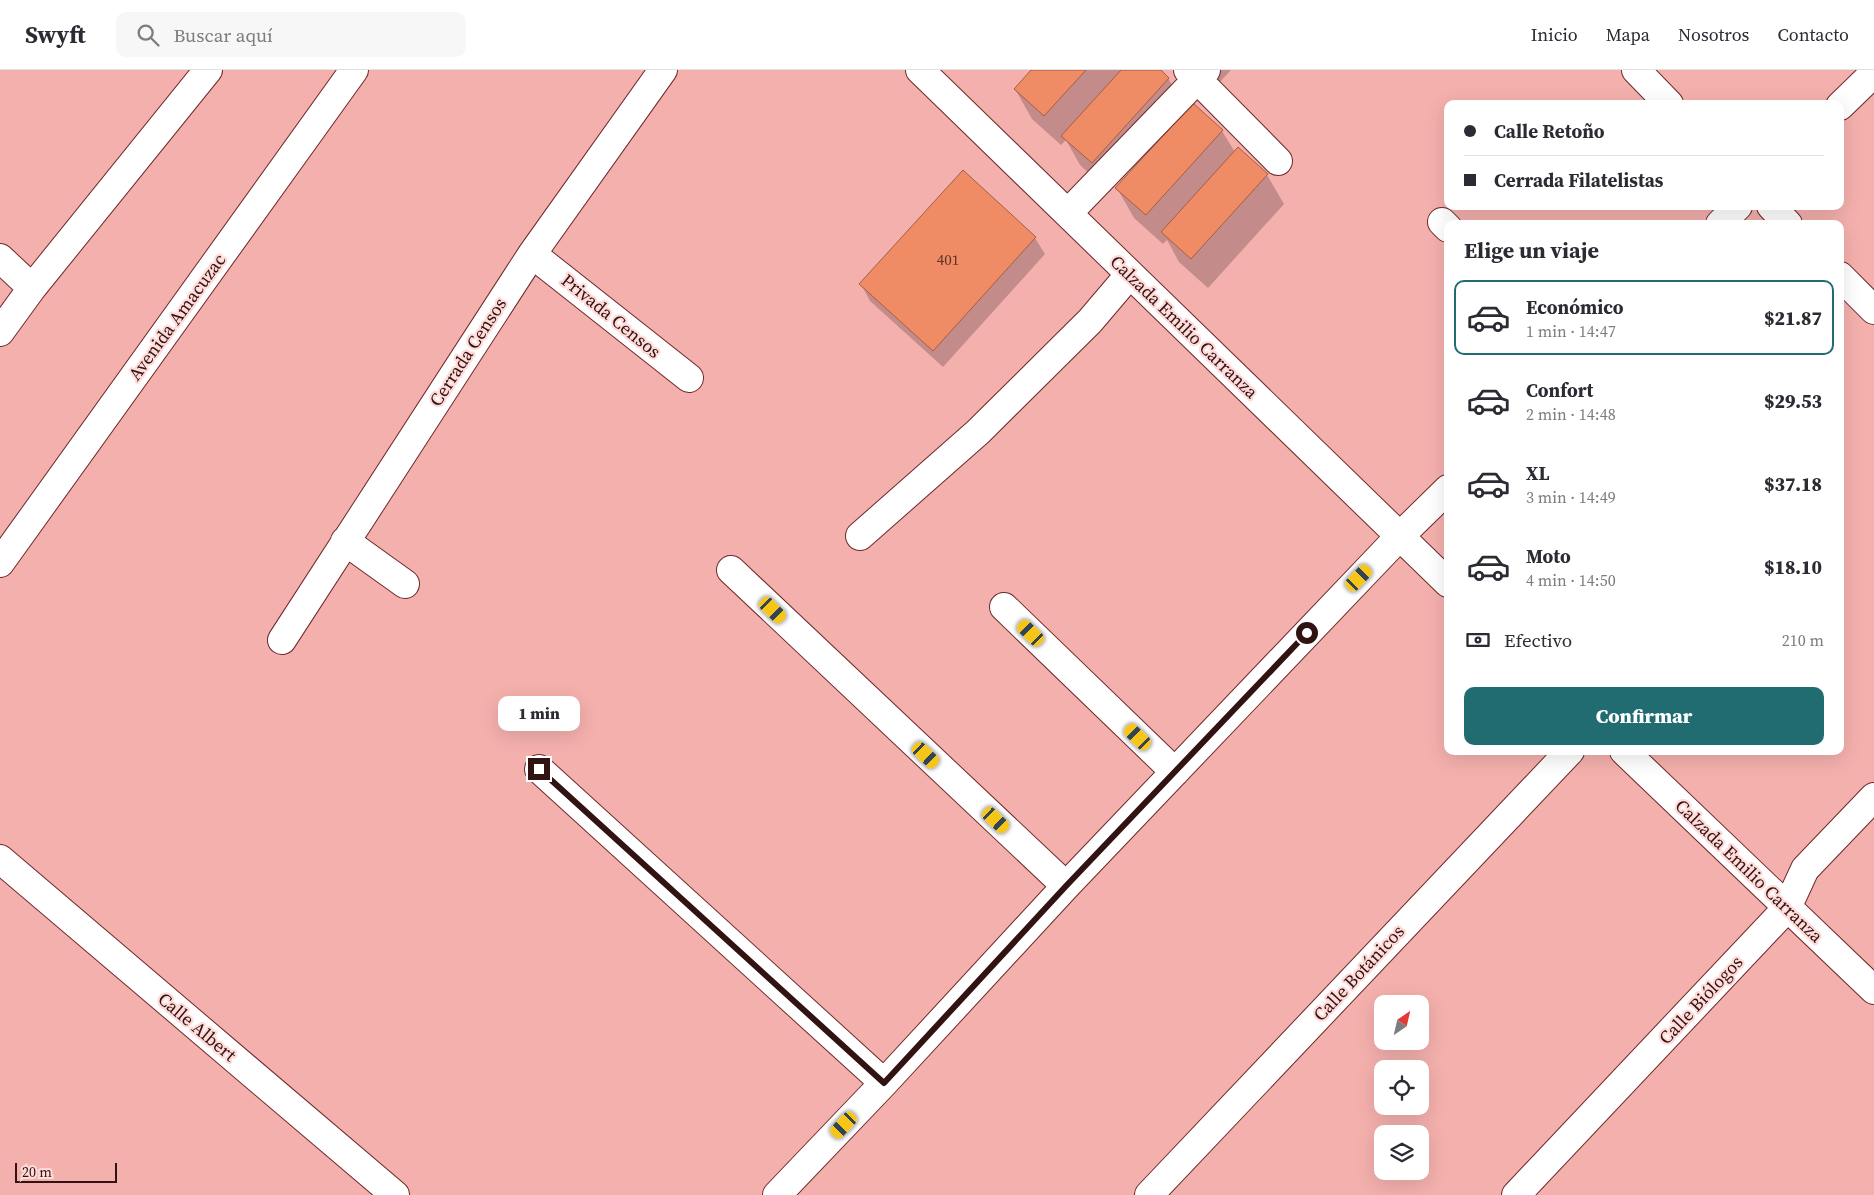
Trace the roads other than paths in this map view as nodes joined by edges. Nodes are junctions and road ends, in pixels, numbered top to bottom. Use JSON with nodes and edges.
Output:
{"nodes":[{"id":1,"x":208,"y":70,"type":"edge"},
{"id":2,"x":354,"y":70,"type":"edge"},
{"id":3,"x":663,"y":70,"type":"edge"},
{"id":4,"x":920,"y":70,"type":"edge"},
{"id":5,"x":1636,"y":70,"type":"edge"},
{"id":6,"x":1197,"y":73,"type":"edge"},
{"id":7,"x":1874,"y":73,"type":"edge"},
{"id":8,"x":1666,"y":100,"type":"edge"},
{"id":9,"x":1844,"y":102,"type":"edge"},
{"id":10,"x":1278,"y":161,"type":"dead end"},
{"id":11,"x":1734,"y":210,"type":"edge"},
{"id":12,"x":1775,"y":210,"type":"edge"},
{"id":13,"x":1068,"y":213,"type":"junction"},
{"id":14,"x":1724,"y":220,"type":"edge"},
{"id":15,"x":1784,"y":220,"type":"edge"},
{"id":16,"x":532,"y":254,"type":"junction"},
{"id":17,"x":0,"y":258,"type":"edge"},
{"id":18,"x":1130,"y":274,"type":"junction"},
{"id":19,"x":1844,"y":280,"type":"edge"},
{"id":20,"x":32,"y":288,"type":"junction"},
{"id":21,"x":1874,"y":310,"type":"edge"},
{"id":22,"x":0,"y":332,"type":"edge"},
{"id":23,"x":689,"y":378,"type":"dead end"},
{"id":24,"x":1444,"y":493,"type":"edge"},
{"id":25,"x":860,"y":536,"type":"dead end"},
{"id":26,"x":1399,"y":536,"type":"junction"},
{"id":27,"x":345,"y":541,"type":"junction"},
{"id":28,"x":0,"y":563,"type":"edge"},
{"id":29,"x":731,"y":570,"type":"dead end"},
{"id":30,"x":1444,"y":579,"type":"edge"},
{"id":31,"x":405,"y":584,"type":"dead end"},
{"id":32,"x":1004,"y":607,"type":"dead end"},
{"id":33,"x":282,"y":640,"type":"dead end"},
{"id":34,"x":1566,"y":755,"type":"edge"},
{"id":35,"x":1628,"y":755,"type":"edge"},
{"id":36,"x":539,"y":769,"type":"dead end"},
{"id":37,"x":1175,"y":772,"type":"junction"},
{"id":38,"x":1874,"y":797,"type":"edge"},
{"id":39,"x":0,"y":859,"type":"edge"},
{"id":40,"x":1066,"y":886,"type":"junction"},
{"id":41,"x":1787,"y":908,"type":"junction"},
{"id":42,"x":1874,"y":990,"type":"edge"},
{"id":43,"x":884,"y":1083,"type":"junction"},
{"id":44,"x":394,"y":1195,"type":"edge"},
{"id":45,"x":777,"y":1195,"type":"edge"},
{"id":46,"x":1149,"y":1195,"type":"edge"},
{"id":47,"x":1516,"y":1195,"type":"edge"}],
"edges":[{"from":1,"to":20,"type":"street"},
{"from":2,"to":28,"type":"street","name":"Avenida Amacuzac"},
{"from":3,"to":16,"type":"street","name":"Cerrada Censos"},
{"from":4,"to":13,"type":"street","name":"Calzada Emilio Carranza"},
{"from":5,"to":8,"type":"street"},
{"from":6,"to":10,"type":"street"},
{"from":6,"to":13,"type":"street"},
{"from":7,"to":9,"type":"street"},
{"from":11,"to":14,"type":"street"},
{"from":12,"to":15,"type":"street"},
{"from":13,"to":18,"type":"street","name":"Calzada Emilio Carranza"},
{"from":16,"to":23,"type":"street","name":"Privada Censos"},
{"from":16,"to":27,"type":"street","name":"Cerrada Censos"},
{"from":17,"to":20,"type":"street"},
{"from":18,"to":25,"type":"street"},
{"from":18,"to":26,"type":"street","name":"Calzada Emilio Carranza"},
{"from":19,"to":21,"type":"street"},
{"from":20,"to":22,"type":"street"},
{"from":24,"to":26,"type":"street"},
{"from":26,"to":30,"type":"street","name":"Calzada Emilio Carranza"},
{"from":26,"to":37,"type":"street"},
{"from":27,"to":31,"type":"street"},
{"from":27,"to":33,"type":"street","name":"Cerrada Censos"},
{"from":29,"to":40,"type":"street"},
{"from":32,"to":37,"type":"street"},
{"from":34,"to":46,"type":"street","name":"Calle Botánicos"},
{"from":35,"to":41,"type":"street","name":"Calzada Emilio Carranza"},
{"from":36,"to":43,"type":"street"},
{"from":37,"to":40,"type":"street"},
{"from":38,"to":41,"type":"street","name":"Calle Biólogos"},
{"from":39,"to":44,"type":"street","name":"Calle Albert"},
{"from":40,"to":43,"type":"street"},
{"from":41,"to":42,"type":"street","name":"Calzada Emilio Carranza"},
{"from":41,"to":47,"type":"street","name":"Calle Biólogos"},
{"from":43,"to":45,"type":"street"}]}
